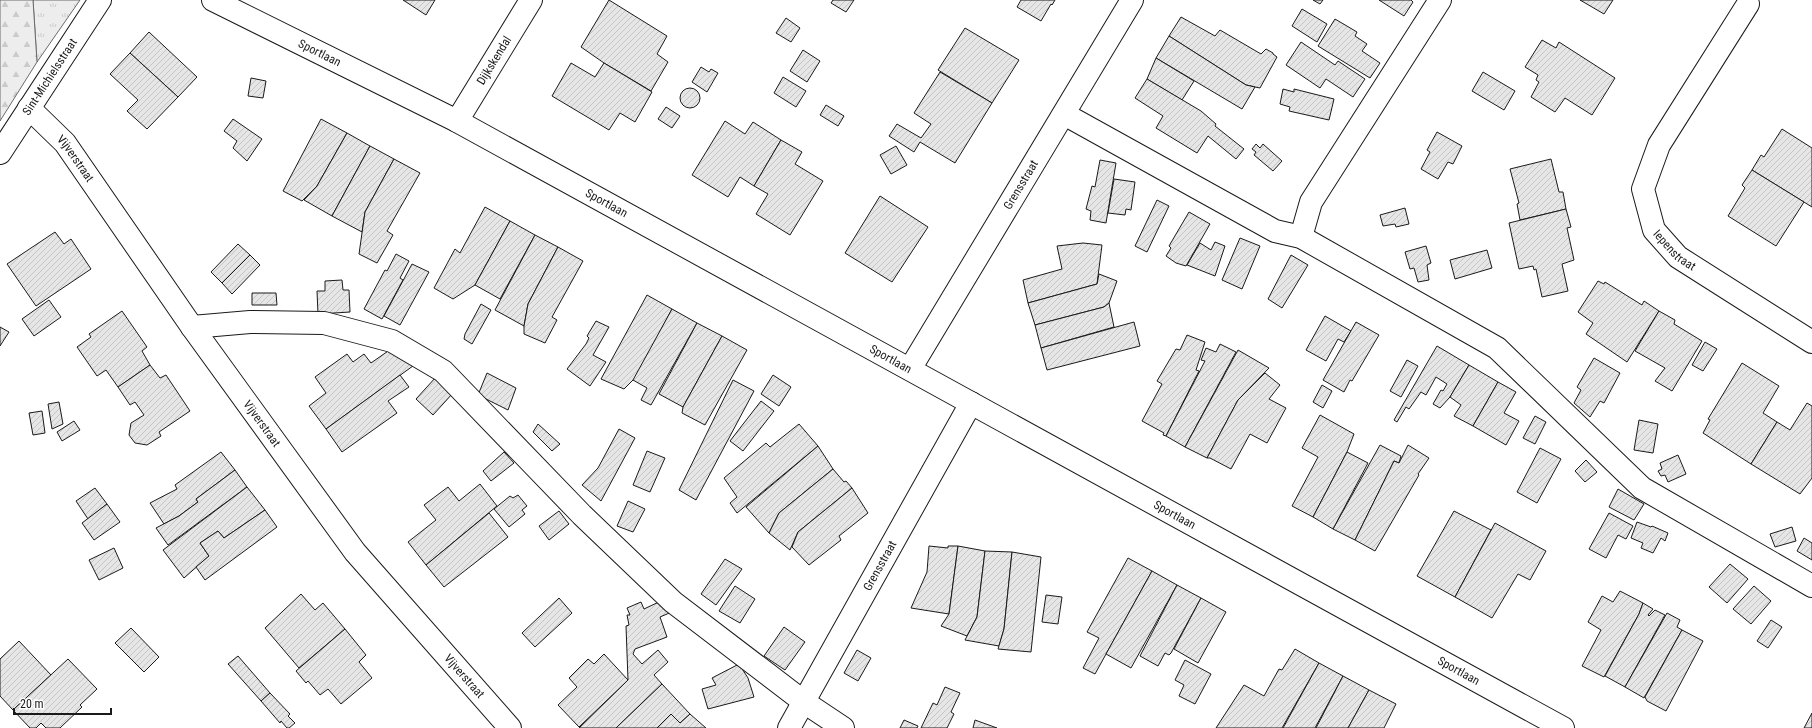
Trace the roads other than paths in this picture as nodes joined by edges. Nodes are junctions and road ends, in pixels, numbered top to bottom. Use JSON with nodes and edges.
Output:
{"nodes":[{"id":1,"x":100,"y":0,"type":"edge"},
{"id":2,"x":213,"y":0,"type":"edge"},
{"id":3,"x":531,"y":0,"type":"edge"},
{"id":4,"x":1132,"y":0,"type":"edge"},
{"id":5,"x":1440,"y":0,"type":"edge"},
{"id":6,"x":1748,"y":4,"type":"dead end"},
{"id":7,"x":29,"y":108,"type":"junction"},
{"id":8,"x":1064,"y":114,"type":"junction"},
{"id":9,"x":457,"y":122,"type":"junction"},
{"id":10,"x":0,"y":153,"type":"edge"},
{"id":11,"x":1301,"y":237,"type":"junction"},
{"id":12,"x":192,"y":327,"type":"junction"},
{"id":13,"x":1812,"y":342,"type":"edge"},
{"id":14,"x":910,"y":369,"type":"junction"},
{"id":15,"x":971,"y":403,"type":"junction"},
{"id":16,"x":1812,"y":586,"type":"edge"},
{"id":17,"x":804,"y":702,"type":"junction"},
{"id":18,"x":510,"y":728,"type":"edge"},
{"id":19,"x":790,"y":728,"type":"edge"},
{"id":20,"x":843,"y":728,"type":"edge"},
{"id":21,"x":1563,"y":728,"type":"edge"}],
"edges":[{"from":1,"to":7,"type":"street","name":"Sint-Michielsstraat"},
{"from":2,"to":9,"type":"street","name":"Sportlaan"},
{"from":3,"to":9,"type":"street","name":"Dijkskendal"},
{"from":4,"to":8,"type":"street","name":"Grensstraat"},
{"from":5,"to":11,"type":"street"},
{"from":6,"to":13,"type":"street","name":"Iepenstraat"},
{"from":7,"to":10,"type":"street","name":"Sint-Michielsstraat"},
{"from":7,"to":12,"type":"street","name":"Vijverstraat"},
{"from":8,"to":11,"type":"street"},
{"from":8,"to":14,"type":"street","name":"Grensstraat"},
{"from":9,"to":14,"type":"street","name":"Sportlaan"},
{"from":11,"to":16,"type":"street"},
{"from":12,"to":17,"type":"street"},
{"from":12,"to":18,"type":"street","name":"Vijverstraat"},
{"from":14,"to":15,"type":"street","name":"Sportlaan"},
{"from":15,"to":17,"type":"street","name":"Grensstraat"},
{"from":15,"to":21,"type":"street","name":"Sportlaan"},
{"from":17,"to":19,"type":"street","name":"Grensstraat"},
{"from":17,"to":20,"type":"street"}]}
